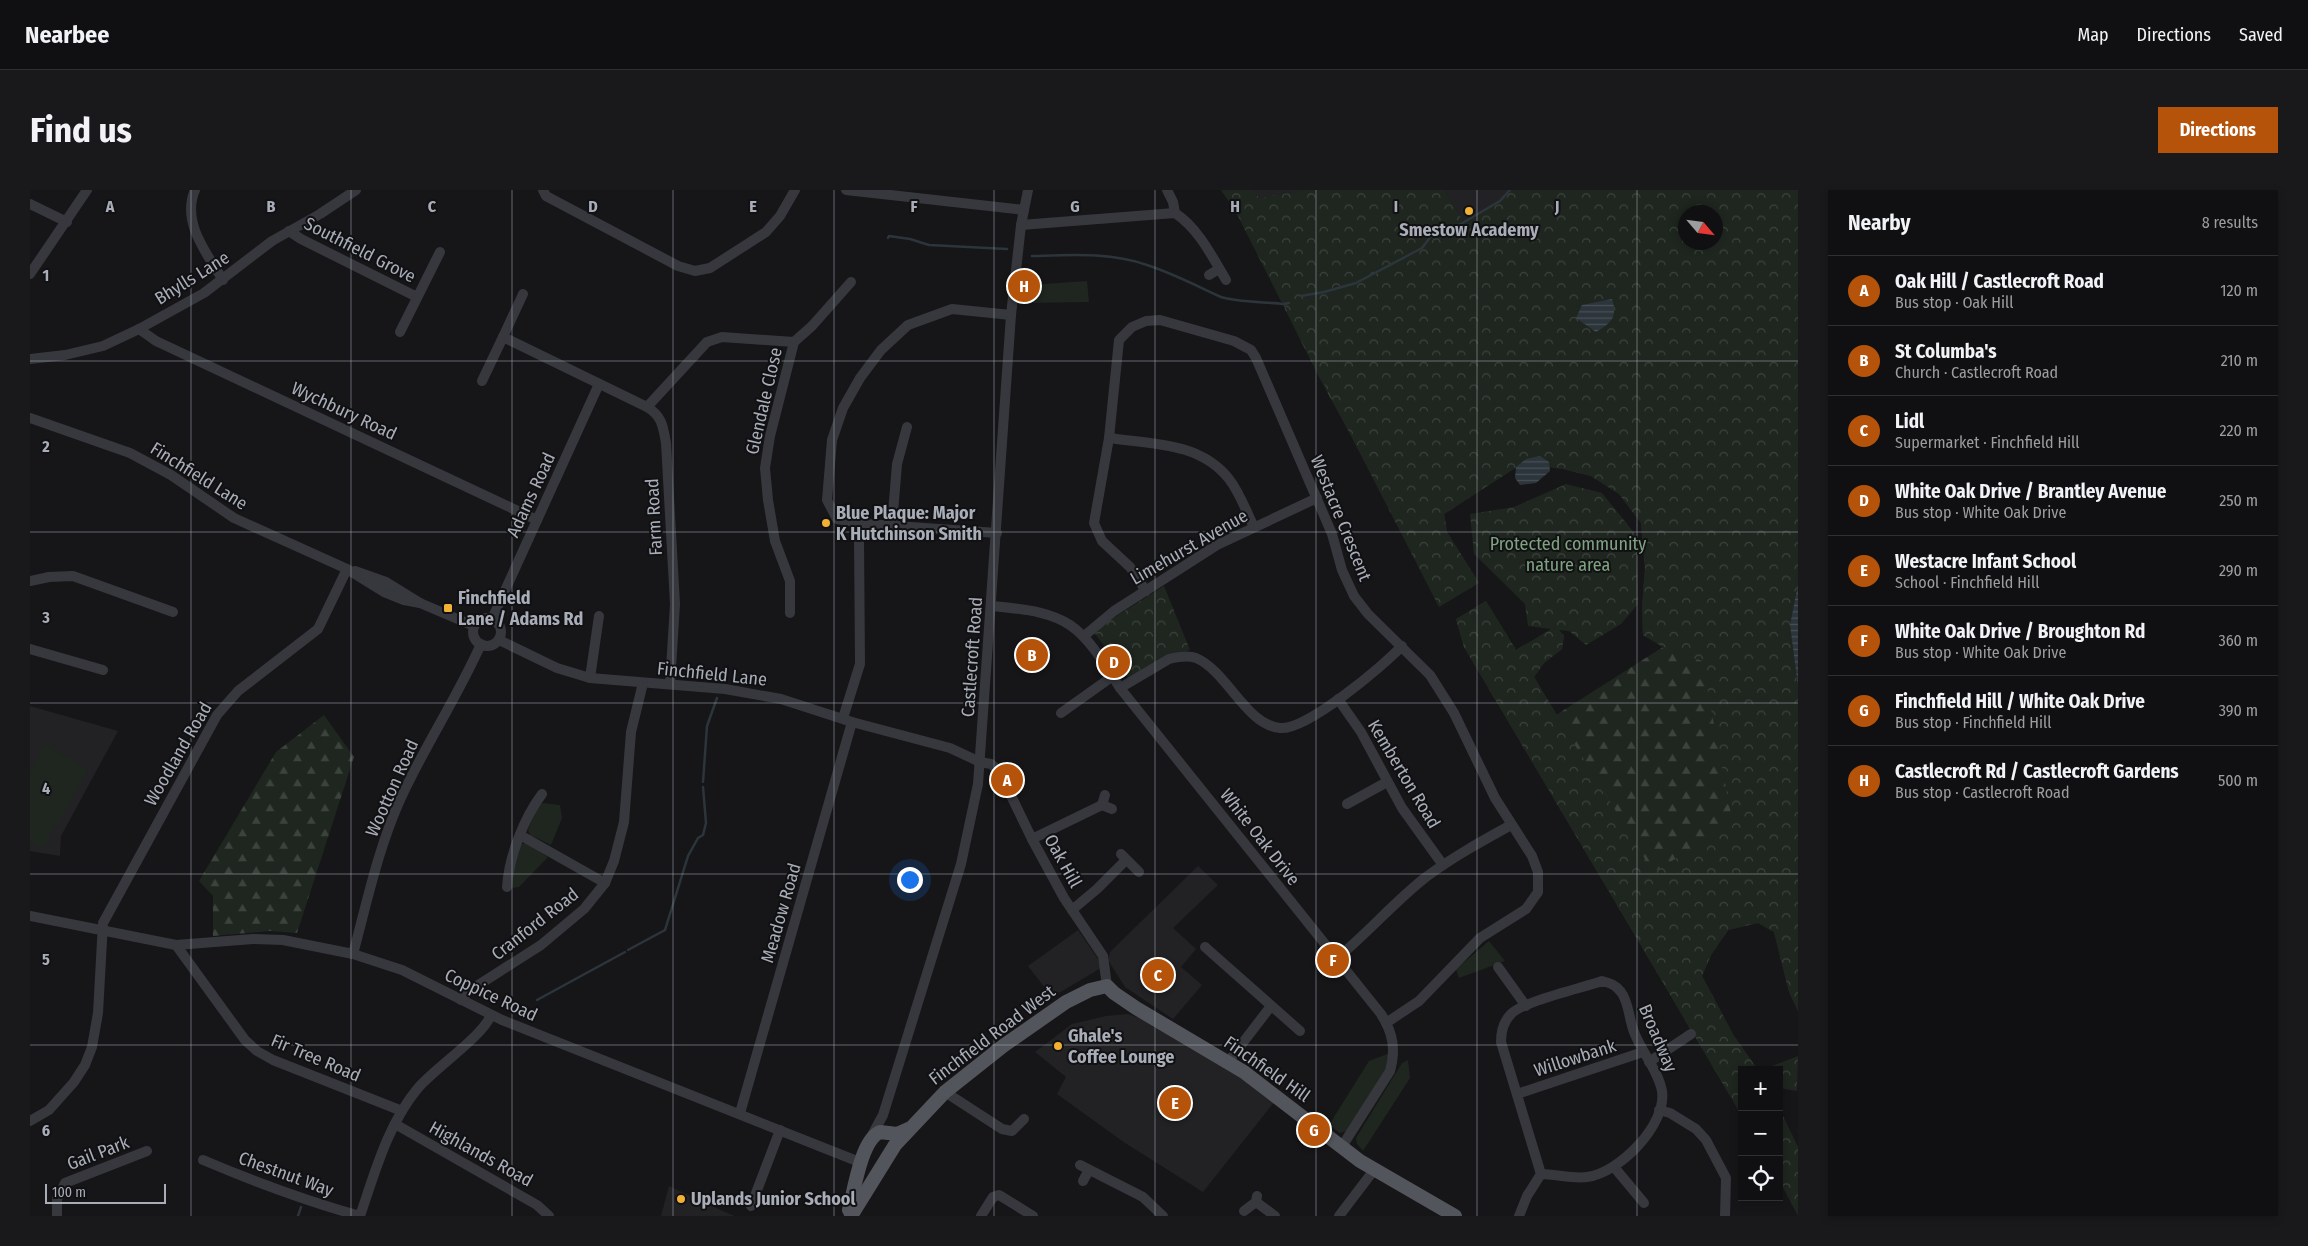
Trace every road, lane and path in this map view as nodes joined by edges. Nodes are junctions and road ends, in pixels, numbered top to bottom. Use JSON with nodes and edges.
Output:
{"nodes":[{"id":1,"x":87,"y":190,"type":"edge"},
{"id":2,"x":195,"y":190,"type":"edge"},
{"id":3,"x":356,"y":190,"type":"edge"},
{"id":4,"x":543,"y":190,"type":"edge"},
{"id":5,"x":795,"y":190,"type":"edge"},
{"id":6,"x":846,"y":190,"type":"edge"},
{"id":7,"x":1028,"y":190,"type":"edge"},
{"id":8,"x":1167,"y":190,"type":"edge"},
{"id":9,"x":888,"y":193,"type":"edge"},
{"id":10,"x":30,"y":204,"type":"edge"},
{"id":11,"x":1024,"y":210,"type":"junction"},
{"id":12,"x":1175,"y":213,"type":"junction"},
{"id":13,"x":67,"y":222,"type":"junction"},
{"id":14,"x":1022,"y":225,"type":"junction"},
{"id":15,"x":289,"y":231,"type":"junction"},
{"id":16,"x":440,"y":252,"type":"dead end"},
{"id":17,"x":1220,"y":269,"type":"junction"},
{"id":18,"x":30,"y":274,"type":"edge"},
{"id":19,"x":1209,"y":274,"type":"dead end"},
{"id":20,"x":223,"y":280,"type":"junction"},
{"id":21,"x":1226,"y":280,"type":"dead end"},
{"id":22,"x":851,"y":282,"type":"dead end"},
{"id":23,"x":523,"y":294,"type":"dead end"},
{"id":24,"x":417,"y":297,"type":"junction"},
{"id":25,"x":1012,"y":315,"type":"junction"},
{"id":26,"x":139,"y":329,"type":"junction"},
{"id":27,"x":400,"y":332,"type":"dead end"},
{"id":28,"x":503,"y":337,"type":"junction"},
{"id":29,"x":794,"y":342,"type":"junction"},
{"id":30,"x":30,"y":360,"type":"edge"},
{"id":31,"x":482,"y":380,"type":"dead end"},
{"id":32,"x":600,"y":384,"type":"junction"},
{"id":33,"x":647,"y":407,"type":"junction"},
{"id":34,"x":30,"y":418,"type":"edge"},
{"id":35,"x":907,"y":427,"type":"dead end"},
{"id":36,"x":1109,"y":438,"type":"junction"},
{"id":37,"x":1317,"y":498,"type":"junction"},
{"id":38,"x":537,"y":520,"type":"junction"},
{"id":39,"x":892,"y":525,"type":"junction"},
{"id":40,"x":1254,"y":527,"type":"junction"},
{"id":41,"x":997,"y":533,"type":"junction"},
{"id":42,"x":859,"y":538,"type":"dead end"},
{"id":43,"x":347,"y":569,"type":"junction"},
{"id":44,"x":30,"y":581,"type":"edge"},
{"id":45,"x":1146,"y":590,"type":"junction"},
{"id":46,"x":992,"y":606,"type":"junction"},
{"id":47,"x":174,"y":611,"type":"dead end"},
{"id":48,"x":790,"y":613,"type":"dead end"},
{"id":49,"x":599,"y":616,"type":"dead end"},
{"id":50,"x":492,"y":619,"type":"junction"},
{"id":51,"x":474,"y":626,"type":"junction"},
{"id":52,"x":1084,"y":636,"type":"junction"},
{"id":53,"x":499,"y":640,"type":"junction"},
{"id":54,"x":481,"y":644,"type":"junction"},
{"id":55,"x":1402,"y":646,"type":"junction"},
{"id":56,"x":30,"y":649,"type":"edge"},
{"id":57,"x":103,"y":670,"type":"dead end"},
{"id":58,"x":1113,"y":676,"type":"junction"},
{"id":59,"x":590,"y":678,"type":"junction"},
{"id":60,"x":643,"y":683,"type":"junction"},
{"id":61,"x":670,"y":684,"type":"junction"},
{"id":62,"x":1120,"y":688,"type":"junction"},
{"id":63,"x":1338,"y":699,"type":"junction"},
{"id":64,"x":1061,"y":713,"type":"dead end"},
{"id":65,"x":848,"y":720,"type":"junction"},
{"id":66,"x":980,"y":762,"type":"junction"},
{"id":67,"x":1387,"y":782,"type":"junction"},
{"id":68,"x":542,"y":794,"type":"dead end"},
{"id":69,"x":1107,"y":803,"type":"dead end"},
{"id":70,"x":1347,"y":804,"type":"dead end"},
{"id":71,"x":1511,"y":825,"type":"junction"},
{"id":72,"x":520,"y":836,"type":"junction"},
{"id":73,"x":1032,"y":839,"type":"junction"},
{"id":74,"x":1443,"y":865,"type":"junction"},
{"id":75,"x":1139,"y":872,"type":"dead end"},
{"id":76,"x":605,"y":883,"type":"junction"},
{"id":77,"x":506,"y":887,"type":"dead end"},
{"id":78,"x":1072,"y":910,"type":"junction"},
{"id":79,"x":30,"y":916,"type":"edge"},
{"id":80,"x":102,"y":932,"type":"junction"},
{"id":81,"x":176,"y":945,"type":"junction"},
{"id":82,"x":1205,"y":947,"type":"dead end"},
{"id":83,"x":352,"y":954,"type":"junction"},
{"id":84,"x":1336,"y":959,"type":"junction"},
{"id":85,"x":1498,"y":967,"type":"dead end"},
{"id":86,"x":1108,"y":986,"type":"junction"},
{"id":87,"x":461,"y":1000,"type":"junction"},
{"id":88,"x":1271,"y":1006,"type":"junction"},
{"id":89,"x":1526,"y":1006,"type":"junction"},
{"id":90,"x":491,"y":1015,"type":"junction"},
{"id":91,"x":1386,"y":1022,"type":"junction"},
{"id":92,"x":1300,"y":1031,"type":"dead end"},
{"id":93,"x":1691,"y":1034,"type":"dead end"},
{"id":94,"x":1643,"y":1052,"type":"junction"},
{"id":95,"x":1228,"y":1062,"type":"junction"},
{"id":96,"x":1649,"y":1062,"type":"junction"},
{"id":97,"x":945,"y":1092,"type":"junction"},
{"id":98,"x":1517,"y":1094,"type":"junction"},
{"id":99,"x":1659,"y":1110,"type":"junction"},
{"id":100,"x":402,"y":1111,"type":"junction"},
{"id":101,"x":740,"y":1113,"type":"junction"},
{"id":102,"x":883,"y":1115,"type":"junction"},
{"id":103,"x":1024,"y":1118,"type":"dead end"},
{"id":104,"x":30,"y":1121,"type":"edge"},
{"id":105,"x":395,"y":1124,"type":"junction"},
{"id":106,"x":780,"y":1130,"type":"junction"},
{"id":107,"x":891,"y":1137,"type":"junction"},
{"id":108,"x":870,"y":1139,"type":"junction"},
{"id":109,"x":1341,"y":1148,"type":"junction"},
{"id":110,"x":147,"y":1151,"type":"dead end"},
{"id":111,"x":859,"y":1158,"type":"junction"},
{"id":112,"x":203,"y":1160,"type":"dead end"},
{"id":113,"x":882,"y":1167,"type":"junction"},
{"id":114,"x":1614,"y":1167,"type":"junction"},
{"id":115,"x":1374,"y":1170,"type":"junction"},
{"id":116,"x":1541,"y":1174,"type":"junction"},
{"id":117,"x":1083,"y":1181,"type":"dead end"},
{"id":118,"x":1644,"y":1203,"type":"dead end"},
{"id":119,"x":751,"y":1206,"type":"dead end"},
{"id":120,"x":1244,"y":1211,"type":"dead end"},
{"id":121,"x":1452,"y":1215,"type":"edge"},
{"id":122,"x":57,"y":1216,"type":"edge"},
{"id":123,"x":360,"y":1216,"type":"edge"},
{"id":124,"x":549,"y":1216,"type":"edge"},
{"id":125,"x":850,"y":1216,"type":"edge"},
{"id":126,"x":981,"y":1216,"type":"edge"},
{"id":127,"x":1033,"y":1216,"type":"edge"},
{"id":128,"x":1162,"y":1216,"type":"edge"},
{"id":129,"x":1275,"y":1216,"type":"edge"},
{"id":130,"x":1339,"y":1216,"type":"edge"},
{"id":131,"x":1519,"y":1216,"type":"edge"},
{"id":132,"x":1725,"y":1216,"type":"edge"}],
"edges":[{"from":1,"to":13,"type":"street"},
{"from":2,"to":20,"type":"street"},
{"from":3,"to":15,"type":"street","name":"Bhylls Lane"},
{"from":4,"to":5,"type":"street"},
{"from":6,"to":9,"type":"street"},
{"from":7,"to":11,"type":"street","name":"Castlecroft Road"},
{"from":8,"to":12,"type":"street"},
{"from":9,"to":11,"type":"street"},
{"from":10,"to":13,"type":"street"},
{"from":11,"to":14,"type":"street","name":"Castlecroft Road"},
{"from":12,"to":14,"type":"street"},
{"from":12,"to":17,"type":"street"},
{"from":13,"to":18,"type":"street"},
{"from":14,"to":25,"type":"street","name":"Castlecroft Road"},
{"from":15,"to":20,"type":"street","name":"Bhylls Lane"},
{"from":15,"to":24,"type":"street","name":"Southfield Grove"},
{"from":16,"to":24,"type":"street","name":"Southfield Grove"},
{"from":17,"to":19,"type":"street"},
{"from":17,"to":21,"type":"street"},
{"from":20,"to":26,"type":"street","name":"Bhylls Lane"},
{"from":22,"to":29,"type":"street","name":"Glendale Close"},
{"from":23,"to":28,"type":"street"},
{"from":24,"to":27,"type":"street","name":"Southfield Grove"},
{"from":25,"to":39,"type":"street"},
{"from":25,"to":41,"type":"street","name":"Castlecroft Road"},
{"from":26,"to":30,"type":"street","name":"Bhylls Lane"},
{"from":26,"to":38,"type":"street","name":"Wychbury Road"},
{"from":28,"to":31,"type":"street"},
{"from":28,"to":32,"type":"street","name":"Farm Road"},
{"from":29,"to":33,"type":"street","name":"Glendale Close"},
{"from":29,"to":48,"type":"street","name":"Glendale Close"},
{"from":32,"to":33,"type":"street","name":"Farm Road"},
{"from":32,"to":38,"type":"street","name":"Adams Road"},
{"from":33,"to":61,"type":"street","name":"Farm Road"},
{"from":34,"to":43,"type":"street","name":"Finchfield Lane"},
{"from":35,"to":39,"type":"street"},
{"from":36,"to":37,"type":"street","name":"Westacre Crescent"},
{"from":36,"to":40,"type":"street"},
{"from":36,"to":45,"type":"street","name":"Westacre Crescent"},
{"from":37,"to":40,"type":"street","name":"Limehurst Avenue"},
{"from":37,"to":55,"type":"street","name":"Westacre Crescent"},
{"from":38,"to":50,"type":"street","name":"Adams Road"},
{"from":39,"to":41,"type":"street"},
{"from":40,"to":45,"type":"street","name":"Limehurst Avenue"},
{"from":41,"to":46,"type":"street","name":"Castlecroft Road"},
{"from":42,"to":65,"type":"street","name":"Meadow Road"},
{"from":43,"to":51,"type":"street","name":"Finchfield Lane"},
{"from":43,"to":80,"type":"street","name":"Woodland Road"},
{"from":44,"to":47,"type":"street"},
{"from":45,"to":52,"type":"street","name":"Limehurst Avenue"},
{"from":46,"to":52,"type":"street","name":"White Oak Drive"},
{"from":46,"to":66,"type":"street","name":"Castlecroft Road"},
{"from":49,"to":59,"type":"street"},
{"from":50,"to":51,"type":"street"},
{"from":50,"to":53,"type":"street"},
{"from":51,"to":54,"type":"street"},
{"from":52,"to":58,"type":"street","name":"White Oak Drive"},
{"from":53,"to":54,"type":"street"},
{"from":53,"to":59,"type":"street","name":"Finchfield Lane"},
{"from":54,"to":83,"type":"street","name":"Wootton Road"},
{"from":55,"to":63,"type":"street"},
{"from":55,"to":71,"type":"street","name":"Westacre Crescent"},
{"from":56,"to":57,"type":"street"},
{"from":58,"to":62,"type":"street","name":"White Oak Drive"},
{"from":58,"to":64,"type":"street"},
{"from":59,"to":60,"type":"street","name":"Finchfield Lane"},
{"from":60,"to":61,"type":"street","name":"Finchfield Lane"},
{"from":60,"to":76,"type":"street","name":"Cranford Road"},
{"from":61,"to":65,"type":"street","name":"Finchfield Lane"},
{"from":62,"to":63,"type":"street"},
{"from":62,"to":84,"type":"street","name":"White Oak Drive"},
{"from":63,"to":67,"type":"street","name":"Kemberton Road"},
{"from":65,"to":66,"type":"street","name":"Finchfield Lane"},
{"from":65,"to":101,"type":"street","name":"Meadow Road"},
{"from":66,"to":73,"type":"street","name":"Oak Hill"},
{"from":66,"to":102,"type":"street","name":"Castlecroft Road"},
{"from":67,"to":70,"type":"street"},
{"from":67,"to":74,"type":"street","name":"Kemberton Road"},
{"from":68,"to":72,"type":"street"},
{"from":69,"to":73,"type":"street"},
{"from":71,"to":74,"type":"street"},
{"from":71,"to":91,"type":"street","name":"Westacre Crescent"},
{"from":72,"to":76,"type":"street"},
{"from":72,"to":77,"type":"street"},
{"from":73,"to":78,"type":"street","name":"Oak Hill"},
{"from":74,"to":84,"type":"street"},
{"from":75,"to":78,"type":"street"},
{"from":76,"to":87,"type":"street","name":"Cranford Road"},
{"from":78,"to":86,"type":"street","name":"Oak Hill"},
{"from":79,"to":80,"type":"street","name":"Coppice Road"},
{"from":80,"to":81,"type":"street","name":"Coppice Road"},
{"from":80,"to":104,"type":"street","name":"Woodland Road"},
{"from":81,"to":83,"type":"street","name":"Coppice Road"},
{"from":81,"to":100,"type":"street","name":"Fir Tree Road"},
{"from":82,"to":88,"type":"street"},
{"from":83,"to":87,"type":"street","name":"Coppice Road"},
{"from":84,"to":91,"type":"street","name":"White Oak Drive"},
{"from":85,"to":89,"type":"street"},
{"from":86,"to":95,"type":"main road","name":"Finchfield Hill"},
{"from":86,"to":97,"type":"main road","name":"Finchfield Road West"},
{"from":87,"to":90,"type":"street","name":"Coppice Road"},
{"from":88,"to":92,"type":"street"},
{"from":88,"to":95,"type":"street"},
{"from":89,"to":94,"type":"street","name":"Broadway"},
{"from":89,"to":98,"type":"street","name":"Broadway"},
{"from":90,"to":100,"type":"street"},
{"from":90,"to":101,"type":"street","name":"Coppice Road"},
{"from":91,"to":109,"type":"street","name":"White Oak Drive"},
{"from":93,"to":96,"type":"street"},
{"from":94,"to":96,"type":"street","name":"Broadway"},
{"from":94,"to":98,"type":"street","name":"Willowbank"},
{"from":95,"to":109,"type":"main road","name":"Finchfield Hill"},
{"from":96,"to":99,"type":"street","name":"Broadway"},
{"from":97,"to":103,"type":"street"},
{"from":97,"to":107,"type":"main road","name":"Finchfield Road West"},
{"from":98,"to":116,"type":"street","name":"Broadway"},
{"from":99,"to":114,"type":"street","name":"Broadway"},
{"from":99,"to":132,"type":"street"},
{"from":100,"to":105,"type":"street"},
{"from":101,"to":106,"type":"street","name":"Coppice Road"},
{"from":102,"to":107,"type":"street"},
{"from":102,"to":108,"type":"street"},
{"from":105,"to":123,"type":"street"},
{"from":105,"to":124,"type":"street","name":"Highlands Road"},
{"from":106,"to":111,"type":"street","name":"Coppice Road"},
{"from":106,"to":119,"type":"street"},
{"from":107,"to":108,"type":"main road"},
{"from":107,"to":113,"type":"main road"},
{"from":108,"to":111,"type":"main road"},
{"from":109,"to":115,"type":"main road","name":"Finchfield Hill"},
{"from":110,"to":122,"type":"street","name":"Gail Park"},
{"from":111,"to":113,"type":"main road"},
{"from":111,"to":125,"type":"main road"},
{"from":112,"to":123,"type":"street","name":"Chestnut Way"},
{"from":113,"to":125,"type":"main road"},
{"from":114,"to":116,"type":"street","name":"Broadway"},
{"from":114,"to":118,"type":"street"},
{"from":115,"to":121,"type":"main road","name":"Finchfield Hill"},
{"from":115,"to":130,"type":"street"},
{"from":116,"to":131,"type":"street"},
{"from":117,"to":128,"type":"street"},
{"from":120,"to":129,"type":"street"},
{"from":126,"to":127,"type":"street"}]}
